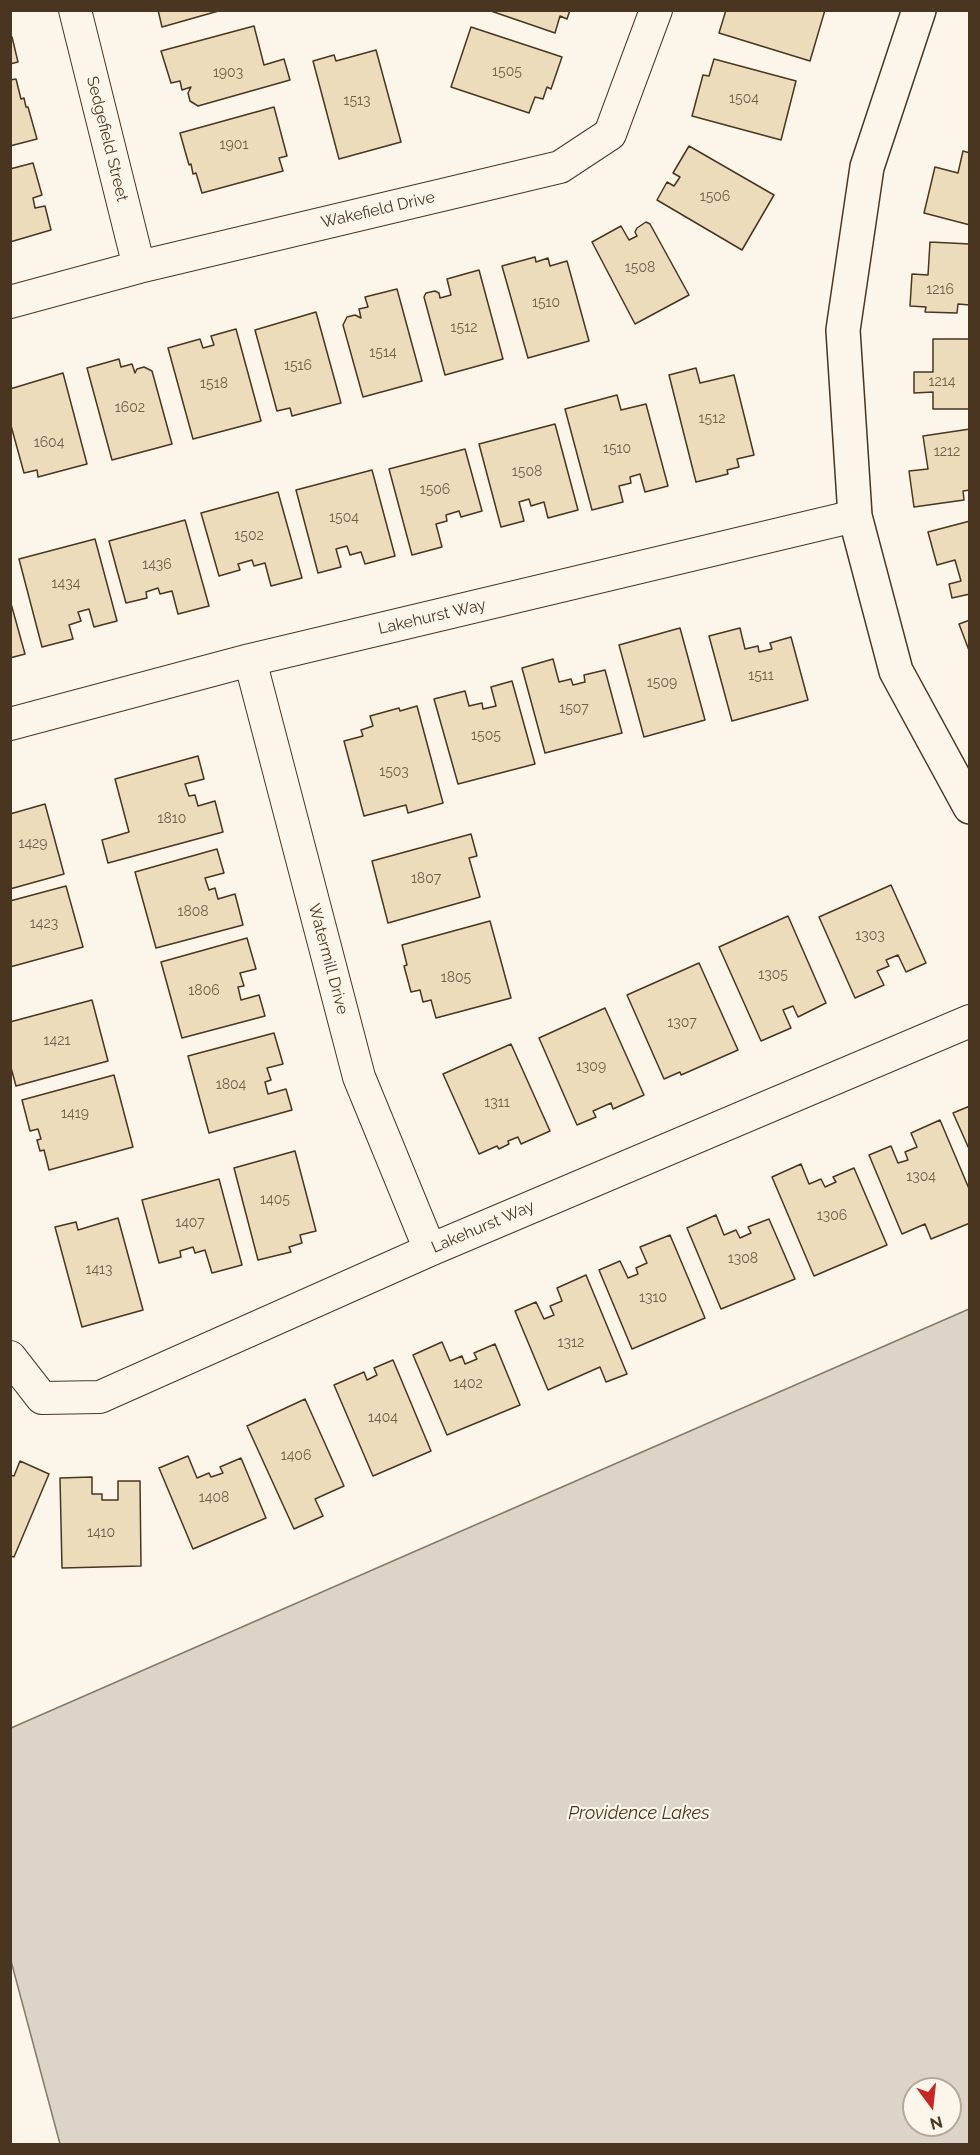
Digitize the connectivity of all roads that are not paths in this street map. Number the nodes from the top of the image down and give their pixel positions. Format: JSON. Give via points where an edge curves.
{"nodes":[{"id":1,"x":75,"y":10,"type":"edge"},
{"id":2,"x":656,"y":10,"type":"edge"},
{"id":3,"x":919,"y":10,"type":"edge"},
{"id":4,"x":139,"y":267,"type":"junction"},
{"id":5,"x":10,"y":302,"type":"edge"},
{"id":6,"x":855,"y":516,"type":"junction"},
{"id":7,"x":250,"y":660,"type":"junction"},
{"id":8,"x":10,"y":724,"type":"edge"},
{"id":9,"x":969,"y":807,"type":"edge"},
{"id":10,"x":969,"y":1021,"type":"edge"},
{"id":11,"x":430,"y":1250,"type":"junction"},
{"id":12,"x":10,"y":1357,"type":"edge"}],
"edges":[{"from":1,"to":4,"type":"street","name":"Sedgefield Street"},
{"from":2,"to":4,"type":"street","name":"Wakefield Drive","via":[[610,134],[560,167]]},
{"from":3,"to":6,"type":"street","via":[[867,167],[843,330]]},
{"from":4,"to":5,"type":"street","name":"Wakefield Drive"},
{"from":6,"to":7,"type":"street","name":"Lakehurst Way"},
{"from":6,"to":9,"type":"street","via":[[896,670]]},
{"from":7,"to":8,"type":"street","name":"Lakehurst Way"},
{"from":7,"to":11,"type":"street","name":"Watermill Drive","via":[[359,1077]]},
{"from":10,"to":11,"type":"street","name":"Lakehurst Way"},
{"from":11,"to":12,"type":"street","name":"Lakehurst Way","via":[[100,1397],[42,1398]]}]}
